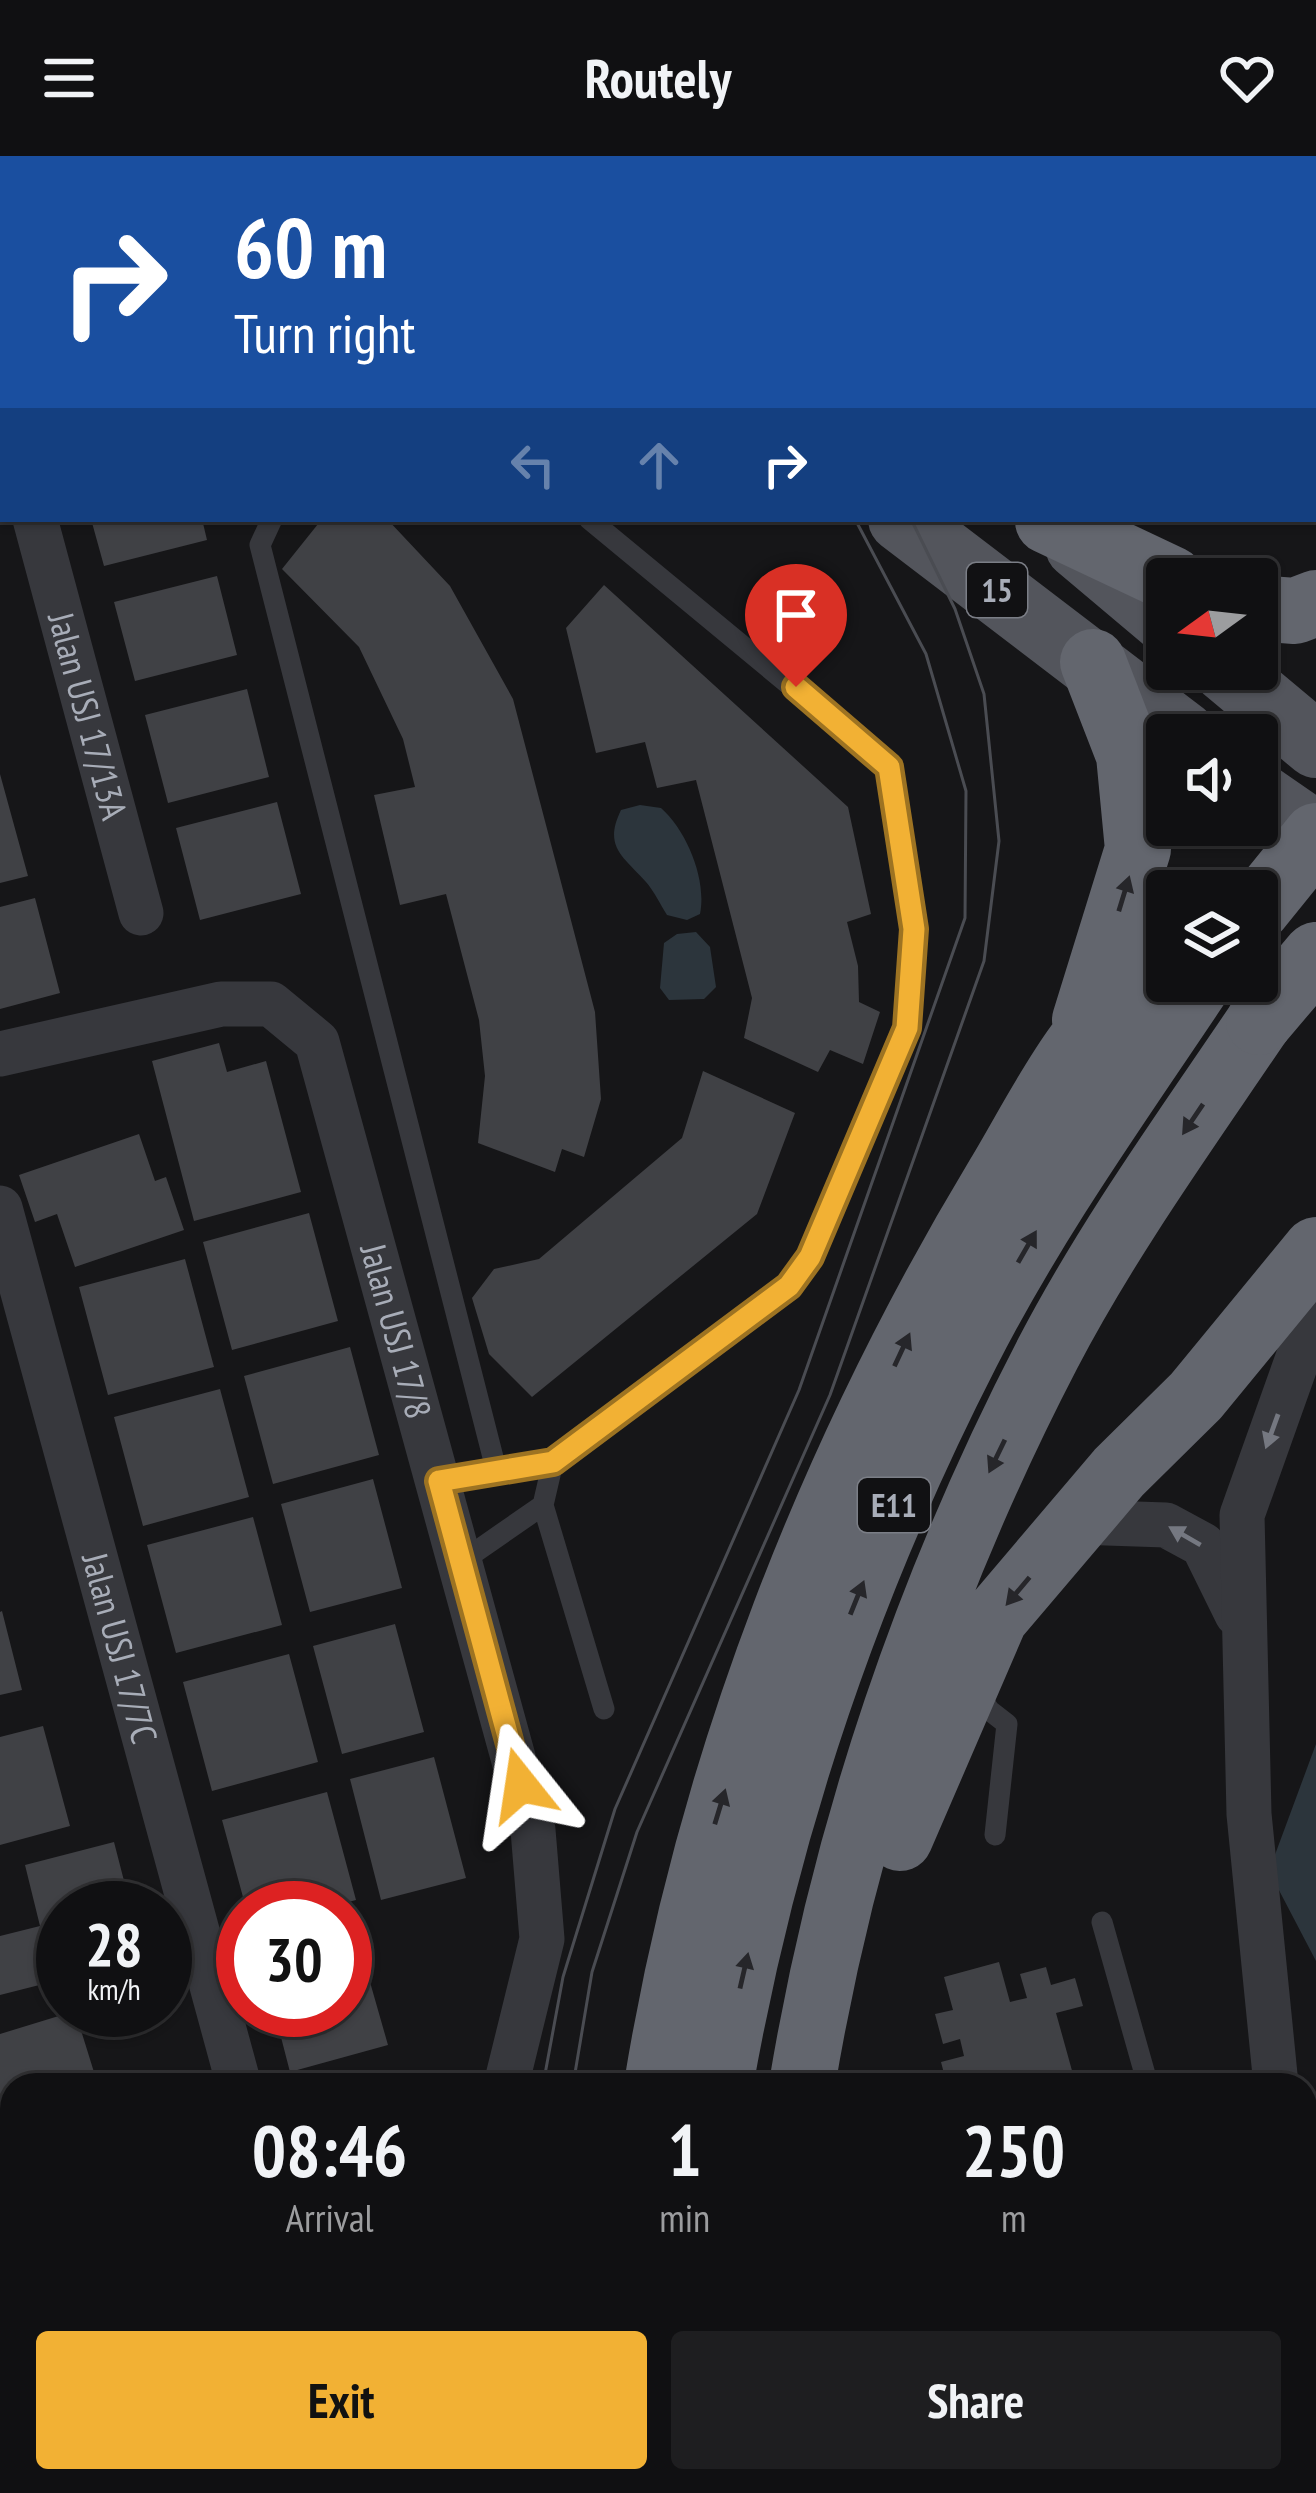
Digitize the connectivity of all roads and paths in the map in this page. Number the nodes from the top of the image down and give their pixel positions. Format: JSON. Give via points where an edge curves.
{"nodes":[{"id":1,"x":36,"y":522,"type":"edge"},
{"id":2,"x":271,"y":522,"type":"edge"},
{"id":3,"x":594,"y":522,"type":"edge"},
{"id":4,"x":905,"y":522,"type":"edge"},
{"id":5,"x":1049,"y":522,"type":"edge"},
{"id":6,"x":1051,"y":522,"type":"edge"},
{"id":7,"x":1146,"y":567,"type":"edge"},
{"id":8,"x":1146,"y":602,"type":"edge"},
{"id":9,"x":1316,"y":603,"type":"edge"},
{"id":10,"x":1278,"y":610,"type":"edge"},
{"id":11,"x":1093,"y":662,"type":"junction"},
{"id":12,"x":1250,"y":690,"type":"edge"},
{"id":13,"x":1158,"y":714,"type":"edge"},
{"id":14,"x":1316,"y":745,"type":"edge"},
{"id":15,"x":1278,"y":809,"type":"edge"},
{"id":16,"x":1316,"y":836,"type":"edge"},
{"id":17,"x":1278,"y":882,"type":"edge"},
{"id":18,"x":141,"y":913,"type":"dead end"},
{"id":19,"x":1278,"y":915,"type":"edge"},
{"id":20,"x":1316,"y":955,"type":"edge"},
{"id":21,"x":1316,"y":964,"type":"edge"},
{"id":22,"x":1146,"y":965,"type":"edge"},
{"id":23,"x":1186,"y":1002,"type":"edge"},
{"id":24,"x":1077,"y":1046,"type":"junction"},
{"id":25,"x":0,"y":1054,"type":"edge"},
{"id":26,"x":1316,"y":1198,"type":"edge"},
{"id":27,"x":0,"y":1208,"type":"edge"},
{"id":28,"x":1316,"y":1250,"type":"edge"},
{"id":29,"x":1316,"y":1323,"type":"edge"},
{"id":30,"x":553,"y":1462,"type":"junction"},
{"id":31,"x":496,"y":1469,"type":"junction"},
{"id":32,"x":1119,"y":1472,"type":"junction"},
{"id":33,"x":439,"y":1481,"type":"junction"},
{"id":34,"x":543,"y":1505,"type":"junction"},
{"id":35,"x":1077,"y":1522,"type":"junction"},
{"id":36,"x":460,"y":1562,"type":"junction"},
{"id":37,"x":1244,"y":1628,"type":"junction"},
{"id":38,"x":968,"y":1699,"type":"junction"},
{"id":39,"x":604,"y":1709,"type":"dead end"},
{"id":40,"x":994,"y":1835,"type":"dead end"},
{"id":41,"x":1102,"y":1922,"type":"dead end"},
{"id":42,"x":236,"y":2073,"type":"edge"},
{"id":43,"x":509,"y":2073,"type":"edge"},
{"id":44,"x":659,"y":2073,"type":"edge"},
{"id":45,"x":723,"y":2073,"type":"edge"},
{"id":46,"x":805,"y":2073,"type":"edge"},
{"id":47,"x":818,"y":2073,"type":"edge"},
{"id":48,"x":1145,"y":2073,"type":"edge"},
{"id":49,"x":1275,"y":2073,"type":"edge"}],
"edges":[{"from":1,"to":18,"type":"street","name":"Jalan USJ 17/13A"},
{"from":2,"to":31,"type":"lane","via":[[260,545]]},
{"from":3,"to":30,"type":"lane","via":[[889,767],[914,929],[907,1028],[810,1257],[789,1286]]},
{"from":4,"to":11,"type":"main road","number":"15"},
{"from":5,"to":8,"type":"main road"},
{"from":6,"to":7,"type":"highway"},
{"from":9,"to":10,"type":"highway"},
{"from":11,"to":13,"type":"main road"},
{"from":24,"to":11,"type":"highway","one_way":true,"via":[[1138,849],[1130,755]]},
{"from":12,"to":14,"type":"main road"},
{"from":15,"to":16,"type":"main road"},
{"from":16,"to":17,"type":"highway","bridge":true},
{"from":19,"to":21,"type":"highway"},
{"from":20,"to":46,"type":"highway","number":"E11","one_way":true,"bridge":true,"via":[[1259,1022],[1151,1181],[1061,1330],[985,1481],[917,1649],[871,1793]]},
{"from":22,"to":24,"type":"highway"},
{"from":45,"to":23,"type":"highway","number":"E11","one_way":true,"via":[[794,1774],[891,1512],[968,1350],[1049,1209]]},
{"from":44,"to":24,"type":"highway","one_way":true,"via":[[702,1867],[794,1595],[928,1292]]},
{"from":25,"to":33,"type":"street","name":"Jalan USJ 17/8","via":[[221,1004],[272,1004],[317,1042]]},
{"from":26,"to":32,"type":"highway","via":[[1190,1362]]},
{"from":27,"to":42,"type":"street","name":"Jalan USJ 17/7C"},
{"from":28,"to":32,"type":"highway","via":[[1196,1396]]},
{"from":29,"to":37,"type":"street","one_way":true,"via":[[1242,1515]]},
{"from":30,"to":31,"type":"lane"},
{"from":30,"to":34,"type":"lane"},
{"from":31,"to":33,"type":"lane"},
{"from":32,"to":35,"type":"highway"},
{"from":33,"to":36,"type":"street","name":"Jalan USJ 17/8"},
{"from":34,"to":36,"type":"lane"},
{"from":34,"to":39,"type":"lane"},
{"from":37,"to":35,"type":"street","one_way":true,"via":[[1203,1545],[1166,1525]]},
{"from":35,"to":38,"type":"highway","one_way":true,"via":[[995,1618]]},
{"from":36,"to":43,"type":"street","name":"Jalan USJ 17/8","via":[[533,1830],[542,1939]]},
{"from":37,"to":49,"type":"street","via":[[1249,1814]]},
{"from":38,"to":40,"type":"lane","via":[[1007,1724]]},
{"from":38,"to":47,"type":"highway","via":[[913,1799]]},
{"from":41,"to":48,"type":"lane"}]}
